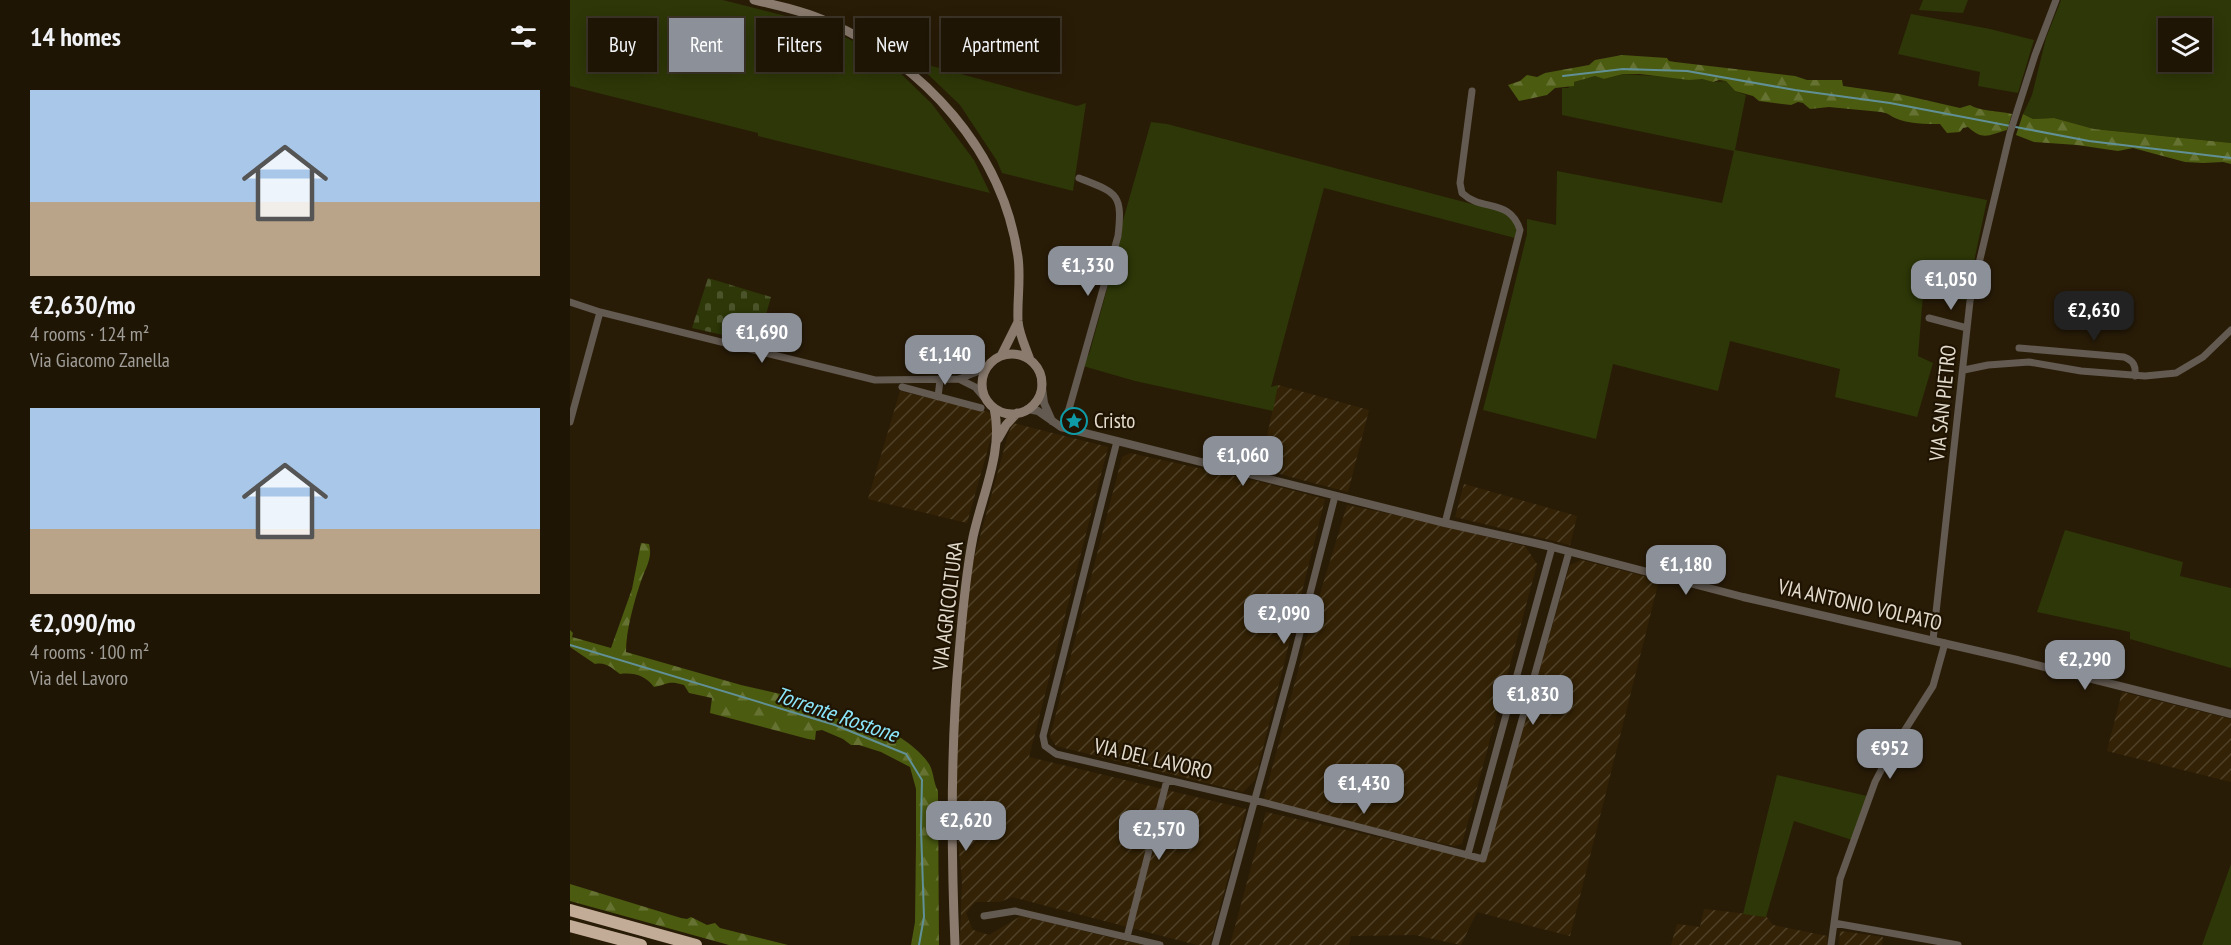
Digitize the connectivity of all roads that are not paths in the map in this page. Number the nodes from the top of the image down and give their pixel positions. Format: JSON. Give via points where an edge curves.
{"nodes":[{"id":1,"x":754,"y":0,"type":"edge"},
{"id":2,"x":2056,"y":0,"type":"edge"},
{"id":3,"x":1472,"y":91,"type":"dead end"},
{"id":4,"x":1079,"y":178,"type":"dead end"},
{"id":5,"x":570,"y":302,"type":"edge"},
{"id":6,"x":600,"y":312,"type":"junction"},
{"id":7,"x":1931,"y":318,"type":"dead end"},
{"id":8,"x":1018,"y":322,"type":"junction"},
{"id":9,"x":1966,"y":328,"type":"junction"},
{"id":10,"x":2231,"y":330,"type":"edge"},
{"id":11,"x":2019,"y":348,"type":"dead end"},
{"id":12,"x":1001,"y":356,"type":"junction"},
{"id":13,"x":1030,"y":360,"type":"junction"},
{"id":14,"x":987,"y":368,"type":"junction"},
{"id":15,"x":1964,"y":370,"type":"junction"},
{"id":16,"x":2135,"y":375,"type":"junction"},
{"id":17,"x":940,"y":380,"type":"junction"},
{"id":18,"x":959,"y":380,"type":"junction"},
{"id":19,"x":1041,"y":380,"type":"junction"},
{"id":20,"x":902,"y":387,"type":"dead end"},
{"id":21,"x":938,"y":397,"type":"junction"},
{"id":22,"x":984,"y":404,"type":"junction"},
{"id":23,"x":994,"y":408,"type":"junction"},
{"id":24,"x":1028,"y":409,"type":"junction"},
{"id":25,"x":1017,"y":413,"type":"junction"},
{"id":26,"x":570,"y":422,"type":"edge"},
{"id":27,"x":1052,"y":422,"type":"junction"},
{"id":28,"x":1061,"y":427,"type":"junction"},
{"id":29,"x":1117,"y":441,"type":"junction"},
{"id":30,"x":997,"y":442,"type":"junction"},
{"id":31,"x":1335,"y":496,"type":"junction"},
{"id":32,"x":1445,"y":524,"type":"junction"},
{"id":33,"x":1552,"y":547,"type":"junction"},
{"id":34,"x":1569,"y":552,"type":"junction"},
{"id":35,"x":1933,"y":640,"type":"junction"},
{"id":36,"x":1945,"y":643,"type":"junction"},
{"id":37,"x":2231,"y":714,"type":"edge"},
{"id":38,"x":1167,"y":780,"type":"junction"},
{"id":39,"x":1254,"y":800,"type":"junction"},
{"id":40,"x":1473,"y":837,"type":"junction"},
{"id":41,"x":1489,"y":840,"type":"junction"},
{"id":42,"x":1468,"y":854,"type":"junction"},
{"id":43,"x":570,"y":910,"type":"edge"},
{"id":44,"x":984,"y":916,"type":"dead end"},
{"id":45,"x":1834,"y":923,"type":"junction"},
{"id":46,"x":570,"y":926,"type":"edge"},
{"id":47,"x":1127,"y":937,"type":"junction"},
{"id":48,"x":641,"y":945,"type":"edge"},
{"id":49,"x":696,"y":945,"type":"edge"},
{"id":50,"x":954,"y":945,"type":"edge"},
{"id":51,"x":1160,"y":945,"type":"edge"},
{"id":52,"x":1215,"y":945,"type":"edge"},
{"id":53,"x":1831,"y":945,"type":"edge"},
{"id":54,"x":1958,"y":945,"type":"edge"}],
"edges":[{"from":1,"to":8,"type":"main road","via":[[827,21],[858,37],[929,87],[956,117],[1001,196],[1018,257]]},
{"from":2,"to":9,"type":"street","name":"VIA SAN PIETRO","via":[[2010,133]]},
{"from":3,"to":32,"type":"street","via":[[1462,193],[1505,209],[1520,230]]},
{"from":4,"to":28,"type":"street","via":[[1116,196],[1120,218]]},
{"from":5,"to":6,"type":"street"},
{"from":6,"to":17,"type":"street","via":[[875,380]]},
{"from":6,"to":26,"type":"street"},
{"from":7,"to":9,"type":"street"},
{"from":8,"to":12,"type":"main road"},
{"from":8,"to":13,"type":"main road"},
{"from":9,"to":15,"type":"street","name":"VIA SAN PIETRO"},
{"from":10,"to":16,"type":"street","via":[[2203,357],[2176,373]]},
{"from":11,"to":16,"type":"street","via":[[2124,357],[2133,362]]},
{"from":12,"to":13,"type":"main road","via":[[1016,354]]},
{"from":12,"to":14,"type":"main road"},
{"from":13,"to":19,"type":"main road"},
{"from":14,"to":18,"type":"street"},
{"from":14,"to":22,"type":"main road","via":[[982,384]]},
{"from":15,"to":16,"type":"street","via":[[2029,362]]},
{"from":15,"to":35,"type":"street","name":"VIA SAN PIETRO"},
{"from":17,"to":18,"type":"street"},
{"from":17,"to":21,"type":"street"},
{"from":18,"to":22,"type":"street","via":[[975,387]]},
{"from":19,"to":24,"type":"main road","via":[[1039,396]]},
{"from":19,"to":27,"type":"street"},
{"from":20,"to":21,"type":"street"},
{"from":21,"to":22,"type":"street"},
{"from":22,"to":23,"type":"main road"},
{"from":23,"to":25,"type":"main road"},
{"from":23,"to":30,"type":"main road","name":"VIA AGRICOLTURA"},
{"from":24,"to":25,"type":"main road"},
{"from":24,"to":27,"type":"street","name":"VIA ANTONIO VOLPATO","via":[[1038,411]]},
{"from":25,"to":30,"type":"main road","name":"VIA AGRICOLTURA"},
{"from":27,"to":28,"type":"street","name":"VIA ANTONIO VOLPATO"},
{"from":28,"to":29,"type":"street","name":"VIA ANTONIO VOLPATO"},
{"from":29,"to":31,"type":"street","name":"VIA ANTONIO VOLPATO"},
{"from":29,"to":38,"type":"street","name":"VIA DEL LAVORO","via":[[1043,736],[1045,746],[1056,754]]},
{"from":30,"to":50,"type":"main road","name":"VIA AGRICOLTURA","via":[[973,538],[959,654],[952,777]]},
{"from":31,"to":32,"type":"street","name":"VIA ANTONIO VOLPATO"},
{"from":31,"to":39,"type":"street"},
{"from":32,"to":33,"type":"street","name":"VIA ANTONIO VOLPATO"},
{"from":33,"to":34,"type":"street","name":"VIA ANTONIO VOLPATO"},
{"from":33,"to":40,"type":"street"},
{"from":34,"to":35,"type":"street","name":"VIA ANTONIO VOLPATO"},
{"from":34,"to":41,"type":"street"},
{"from":35,"to":36,"type":"street","name":"VIA ANTONIO VOLPATO"},
{"from":36,"to":37,"type":"street","name":"VIA ANTONIO VOLPATO"},
{"from":36,"to":45,"type":"street","via":[[1933,686],[1875,782],[1840,879]]},
{"from":38,"to":39,"type":"street","name":"VIA DEL LAVORO"},
{"from":38,"to":47,"type":"street"},
{"from":39,"to":42,"type":"street","name":"VIA DEL LAVORO"},
{"from":39,"to":52,"type":"street"},
{"from":40,"to":41,"type":"street"},
{"from":40,"to":42,"type":"street"},
{"from":41,"to":42,"type":"street","via":[[1483,859]]},
{"from":43,"to":49,"type":"highway"},
{"from":44,"to":47,"type":"street","via":[[1015,911]]},
{"from":45,"to":53,"type":"street"},
{"from":45,"to":54,"type":"street"},
{"from":46,"to":48,"type":"highway"},
{"from":47,"to":51,"type":"street"}]}
